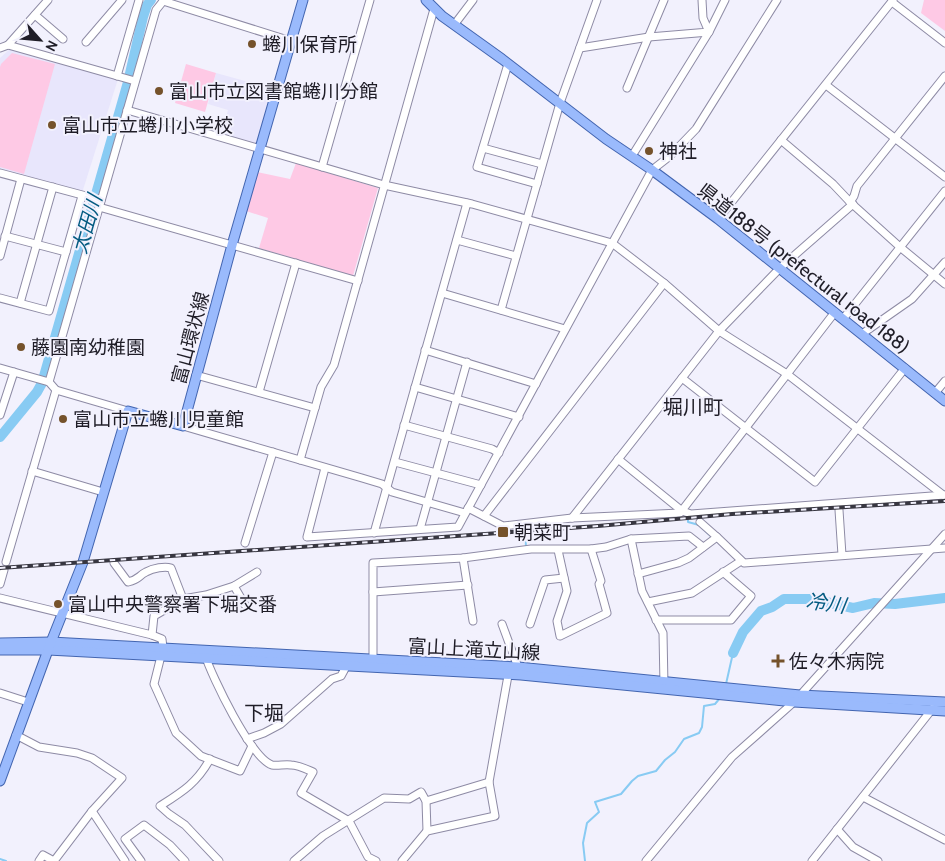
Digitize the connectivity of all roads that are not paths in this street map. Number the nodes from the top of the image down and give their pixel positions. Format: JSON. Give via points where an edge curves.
{"nodes":[{"id":1,"x":48,"y":0,"type":"edge"},
{"id":2,"x":122,"y":0,"type":"edge"},
{"id":3,"x":139,"y":0,"type":"edge"},
{"id":4,"x":303,"y":0,"type":"edge"},
{"id":5,"x":370,"y":0,"type":"edge"},
{"id":6,"x":426,"y":0,"type":"edge"},
{"id":7,"x":473,"y":0,"type":"edge"},
{"id":8,"x":597,"y":0,"type":"edge"},
{"id":9,"x":664,"y":0,"type":"edge"},
{"id":10,"x":702,"y":0,"type":"edge"},
{"id":11,"x":725,"y":0,"type":"edge"},
{"id":12,"x":777,"y":0,"type":"edge"},
{"id":13,"x":164,"y":1,"type":"edge"},
{"id":14,"x":892,"y":1,"type":"edge"},
{"id":15,"x":434,"y":9,"type":"junction"},
{"id":16,"x":35,"y":14,"type":"junction"},
{"id":17,"x":454,"y":25,"type":"junction"},
{"id":18,"x":709,"y":32,"type":"junction"},
{"id":19,"x":649,"y":37,"type":"junction"},
{"id":20,"x":63,"y":39,"type":"dead end"},
{"id":21,"x":291,"y":41,"type":"junction"},
{"id":22,"x":86,"y":42,"type":"dead end"},
{"id":23,"x":945,"y":43,"type":"edge"},
{"id":24,"x":8,"y":45,"type":"junction"},
{"id":25,"x":0,"y":48,"type":"edge"},
{"id":26,"x":580,"y":48,"type":"junction"},
{"id":27,"x":508,"y":64,"type":"junction"},
{"id":28,"x":117,"y":76,"type":"junction"},
{"id":29,"x":945,"y":76,"type":"edge"},
{"id":30,"x":135,"y":81,"type":"junction"},
{"id":31,"x":826,"y":85,"type":"junction"},
{"id":32,"x":627,"y":88,"type":"dead end"},
{"id":33,"x":560,"y":103,"type":"junction"},
{"id":34,"x":127,"y":110,"type":"junction"},
{"id":35,"x":895,"y":138,"type":"junction"},
{"id":36,"x":781,"y":140,"type":"junction"},
{"id":37,"x":483,"y":148,"type":"junction"},
{"id":38,"x":260,"y":149,"type":"junction"},
{"id":39,"x":632,"y":156,"type":"junction"},
{"id":40,"x":542,"y":164,"type":"junction"},
{"id":41,"x":322,"y":167,"type":"junction"},
{"id":42,"x":652,"y":170,"type":"junction"},
{"id":43,"x":0,"y":173,"type":"edge"},
{"id":44,"x":945,"y":177,"type":"edge"},
{"id":45,"x":21,"y":179,"type":"junction"},
{"id":46,"x":536,"y":184,"type":"junction"},
{"id":47,"x":384,"y":185,"type":"junction"},
{"id":48,"x":53,"y":187,"type":"junction"},
{"id":49,"x":945,"y":191,"type":"edge"},
{"id":50,"x":82,"y":196,"type":"junction"},
{"id":51,"x":97,"y":201,"type":"junction"},
{"id":52,"x":467,"y":203,"type":"junction"},
{"id":53,"x":851,"y":203,"type":"junction"},
{"id":54,"x":526,"y":218,"type":"junction"},
{"id":55,"x":718,"y":219,"type":"junction"},
{"id":56,"x":3,"y":238,"type":"edge"},
{"id":57,"x":457,"y":240,"type":"junction"},
{"id":58,"x":612,"y":243,"type":"junction"},
{"id":59,"x":37,"y":244,"type":"junction"},
{"id":60,"x":232,"y":245,"type":"junction"},
{"id":61,"x":900,"y":247,"type":"junction"},
{"id":62,"x":66,"y":252,"type":"junction"},
{"id":63,"x":0,"y":256,"type":"edge"},
{"id":64,"x":516,"y":256,"type":"junction"},
{"id":65,"x":945,"y":262,"type":"edge"},
{"id":66,"x":296,"y":263,"type":"junction"},
{"id":67,"x":780,"y":268,"type":"junction"},
{"id":68,"x":934,"y":276,"type":"junction"},
{"id":69,"x":358,"y":281,"type":"junction"},
{"id":70,"x":664,"y":283,"type":"junction"},
{"id":71,"x":945,"y":284,"type":"edge"},
{"id":72,"x":442,"y":293,"type":"junction"},
{"id":73,"x":0,"y":299,"type":"edge"},
{"id":74,"x":20,"y":303,"type":"junction"},
{"id":75,"x":501,"y":310,"type":"junction"},
{"id":76,"x":835,"y":312,"type":"junction"},
{"id":77,"x":843,"y":319,"type":"junction"},
{"id":78,"x":565,"y":329,"type":"junction"},
{"id":79,"x":719,"y":331,"type":"junction"},
{"id":80,"x":862,"y":334,"type":"junction"},
{"id":81,"x":425,"y":350,"type":"junction"},
{"id":82,"x":467,"y":362,"type":"junction"},
{"id":83,"x":0,"y":368,"type":"edge"},
{"id":84,"x":905,"y":368,"type":"junction"},
{"id":85,"x":14,"y":372,"type":"junction"},
{"id":86,"x":787,"y":374,"type":"junction"},
{"id":87,"x":196,"y":375,"type":"junction"},
{"id":88,"x":682,"y":378,"type":"junction"},
{"id":89,"x":46,"y":381,"type":"junction"},
{"id":90,"x":945,"y":381,"type":"edge"},
{"id":91,"x":536,"y":384,"type":"junction"},
{"id":92,"x":414,"y":387,"type":"junction"},
{"id":93,"x":56,"y":390,"type":"junction"},
{"id":94,"x":259,"y":392,"type":"junction"},
{"id":95,"x":935,"y":393,"type":"junction"},
{"id":96,"x":456,"y":399,"type":"junction"},
{"id":97,"x":945,"y":402,"type":"edge"},
{"id":98,"x":315,"y":408,"type":"junction"},
{"id":99,"x":128,"y":411,"type":"junction"},
{"id":100,"x":0,"y":415,"type":"edge"},
{"id":101,"x":519,"y":417,"type":"junction"},
{"id":102,"x":404,"y":425,"type":"junction"},
{"id":103,"x":183,"y":426,"type":"junction"},
{"id":104,"x":745,"y":428,"type":"junction"},
{"id":105,"x":857,"y":429,"type":"junction"},
{"id":106,"x":446,"y":436,"type":"junction"},
{"id":107,"x":273,"y":452,"type":"junction"},
{"id":108,"x":499,"y":453,"type":"junction"},
{"id":109,"x":618,"y":459,"type":"junction"},
{"id":110,"x":300,"y":460,"type":"junction"},
{"id":111,"x":395,"y":462,"type":"junction"},
{"id":112,"x":325,"y":468,"type":"junction"},
{"id":113,"x":32,"y":471,"type":"junction"},
{"id":114,"x":436,"y":473,"type":"junction"},
{"id":115,"x":481,"y":485,"type":"junction"},
{"id":116,"x":386,"y":489,"type":"junction"},
{"id":117,"x":103,"y":492,"type":"junction"},
{"id":118,"x":944,"y":495,"type":"edge"},
{"id":119,"x":428,"y":502,"type":"junction"},
{"id":120,"x":839,"y":510,"type":"dead end"},
{"id":121,"x":467,"y":511,"type":"junction"},
{"id":122,"x":682,"y":511,"type":"junction"},
{"id":123,"x":484,"y":516,"type":"junction"},
{"id":124,"x":572,"y":518,"type":"junction"},
{"id":125,"x":700,"y":522,"type":"dead end"},
{"id":126,"x":420,"y":530,"type":"junction"},
{"id":127,"x":374,"y":533,"type":"junction"},
{"id":128,"x":945,"y":534,"type":"edge"},
{"id":129,"x":717,"y":537,"type":"junction"},
{"id":130,"x":631,"y":540,"type":"junction"},
{"id":131,"x":244,"y":543,"type":"dead end"},
{"id":132,"x":703,"y":547,"type":"junction"},
{"id":133,"x":945,"y":548,"type":"edge"},
{"id":134,"x":591,"y":549,"type":"junction"},
{"id":135,"x":931,"y":549,"type":"junction"},
{"id":136,"x":558,"y":550,"type":"junction"},
{"id":137,"x":842,"y":556,"type":"junction"},
{"id":138,"x":463,"y":558,"type":"junction"},
{"id":139,"x":6,"y":562,"type":"dead end"},
{"id":140,"x":741,"y":562,"type":"junction"},
{"id":141,"x":114,"y":563,"type":"dead end"},
{"id":142,"x":4,"y":570,"type":"dead end"},
{"id":143,"x":257,"y":572,"type":"dead end"},
{"id":144,"x":724,"y":572,"type":"junction"},
{"id":145,"x":638,"y":574,"type":"junction"},
{"id":146,"x":564,"y":578,"type":"junction"},
{"id":147,"x":0,"y":584,"type":"edge"},
{"id":148,"x":468,"y":585,"type":"junction"},
{"id":149,"x":234,"y":586,"type":"junction"},
{"id":150,"x":373,"y":592,"type":"junction"},
{"id":151,"x":0,"y":598,"type":"edge"},
{"id":152,"x":183,"y":599,"type":"junction"},
{"id":153,"x":648,"y":602,"type":"junction"},
{"id":154,"x":245,"y":605,"type":"dead end"},
{"id":155,"x":62,"y":614,"type":"junction"},
{"id":156,"x":656,"y":620,"type":"junction"},
{"id":157,"x":473,"y":621,"type":"dead end"},
{"id":158,"x":502,"y":624,"type":"dead end"},
{"id":159,"x":530,"y":624,"type":"dead end"},
{"id":160,"x":152,"y":635,"type":"junction"},
{"id":161,"x":0,"y":642,"type":"edge"},
{"id":162,"x":49,"y":646,"type":"junction"},
{"id":163,"x":0,"y":650,"type":"edge"},
{"id":164,"x":162,"y":652,"type":"junction"},
{"id":165,"x":205,"y":654,"type":"junction"},
{"id":166,"x":352,"y":658,"type":"junction"},
{"id":167,"x":373,"y":663,"type":"junction"},
{"id":168,"x":345,"y":666,"type":"junction"},
{"id":169,"x":514,"y":671,"type":"junction"},
{"id":170,"x":664,"y":686,"type":"junction"},
{"id":171,"x":0,"y":694,"type":"edge"},
{"id":172,"x":797,"y":699,"type":"junction"},
{"id":173,"x":28,"y":702,"type":"junction"},
{"id":174,"x":942,"y":702,"type":"edge"},
{"id":175,"x":932,"y":710,"type":"junction"},
{"id":176,"x":945,"y":711,"type":"edge"},
{"id":177,"x":16,"y":735,"type":"junction"},
{"id":178,"x":247,"y":738,"type":"junction"},
{"id":179,"x":252,"y":746,"type":"junction"},
{"id":180,"x":210,"y":759,"type":"junction"},
{"id":181,"x":1,"y":778,"type":"edge"},
{"id":182,"x":489,"y":782,"type":"junction"},
{"id":183,"x":863,"y":797,"type":"junction"},
{"id":184,"x":426,"y":801,"type":"junction"},
{"id":185,"x":92,"y":812,"type":"junction"},
{"id":186,"x":349,"y":821,"type":"junction"},
{"id":187,"x":837,"y":829,"type":"junction"},
{"id":188,"x":427,"y":831,"type":"junction"},
{"id":189,"x":945,"y":840,"type":"edge"},
{"id":190,"x":40,"y":861,"type":"edge"},
{"id":191,"x":125,"y":861,"type":"edge"},
{"id":192,"x":141,"y":861,"type":"edge"},
{"id":193,"x":185,"y":861,"type":"edge"},
{"id":194,"x":219,"y":861,"type":"edge"},
{"id":195,"x":294,"y":861,"type":"edge"},
{"id":196,"x":376,"y":861,"type":"edge"},
{"id":197,"x":402,"y":861,"type":"edge"},
{"id":198,"x":646,"y":861,"type":"edge"},
{"id":199,"x":812,"y":861,"type":"edge"},
{"id":200,"x":878,"y":861,"type":"edge"}],
"edges":[{"from":1,"to":16,"type":"street"},
{"from":2,"to":22,"type":"street"},
{"from":3,"to":28,"type":"street"},
{"from":4,"to":21,"type":"main road","name":"富山環状線"},
{"from":5,"to":41,"type":"street"},
{"from":6,"to":15,"type":"main road","name":"県道188号 (prefectural road 188)"},
{"from":7,"to":17,"type":"street"},
{"from":8,"to":26,"type":"street"},
{"from":9,"to":19,"type":"street"},
{"from":10,"to":18,"type":"street","via":[[703,18]]},
{"from":11,"to":18,"type":"street"},
{"from":12,"to":42,"type":"street","via":[[696,129]]},
{"from":13,"to":21,"type":"street"},
{"from":13,"to":30,"type":"street","via":[[156,10]]},
{"from":14,"to":23,"type":"street"},
{"from":14,"to":31,"type":"street"},
{"from":15,"to":17,"type":"main road","name":"県道188号 (prefectural road 188)"},
{"from":15,"to":47,"type":"street"},
{"from":16,"to":20,"type":"street"},
{"from":16,"to":24,"type":"street"},
{"from":17,"to":27,"type":"main road","name":"県道188号 (prefectural road 188)"},
{"from":18,"to":19,"type":"street"},
{"from":18,"to":39,"type":"street"},
{"from":19,"to":26,"type":"street"},
{"from":19,"to":32,"type":"street"},
{"from":21,"to":38,"type":"main road","name":"富山環状線"},
{"from":24,"to":25,"type":"street"},
{"from":24,"to":28,"type":"street"},
{"from":26,"to":33,"type":"street"},
{"from":27,"to":33,"type":"main road","name":"県道188号 (prefectural road 188)"},
{"from":27,"to":37,"type":"street"},
{"from":28,"to":30,"type":"street"},
{"from":29,"to":35,"type":"street"},
{"from":30,"to":34,"type":"street"},
{"from":31,"to":35,"type":"street"},
{"from":31,"to":36,"type":"street"},
{"from":33,"to":39,"type":"main road","name":"県道188号 (prefectural road 188)"},
{"from":33,"to":40,"type":"street"},
{"from":34,"to":38,"type":"street"},
{"from":34,"to":51,"type":"street"},
{"from":35,"to":44,"type":"street"},
{"from":35,"to":53,"type":"street","via":[[857,186]]},
{"from":36,"to":53,"type":"street","via":[[834,184]]},
{"from":36,"to":55,"type":"street"},
{"from":37,"to":40,"type":"street"},
{"from":37,"to":46,"type":"street","via":[[477,167]]},
{"from":38,"to":41,"type":"street"},
{"from":38,"to":60,"type":"main road","name":"富山環状線"},
{"from":39,"to":42,"type":"main road","name":"県道188号 (prefectural road 188)"},
{"from":40,"to":46,"type":"street"},
{"from":41,"to":47,"type":"street"},
{"from":42,"to":55,"type":"main road","name":"県道188号 (prefectural road 188)"},
{"from":42,"to":58,"type":"street"},
{"from":43,"to":45,"type":"street"},
{"from":45,"to":48,"type":"street"},
{"from":45,"to":56,"type":"street"},
{"from":46,"to":54,"type":"street"},
{"from":47,"to":52,"type":"street"},
{"from":47,"to":69,"type":"street"},
{"from":48,"to":50,"type":"street"},
{"from":48,"to":59,"type":"street"},
{"from":49,"to":61,"type":"street"},
{"from":50,"to":51,"type":"street"},
{"from":50,"to":62,"type":"street"},
{"from":51,"to":60,"type":"street"},
{"from":51,"to":89,"type":"street"},
{"from":52,"to":54,"type":"street"},
{"from":52,"to":57,"type":"street"},
{"from":53,"to":61,"type":"street"},
{"from":53,"to":67,"type":"street"},
{"from":54,"to":58,"type":"street"},
{"from":54,"to":64,"type":"street"},
{"from":55,"to":67,"type":"main road","name":"県道188号 (prefectural road 188)"},
{"from":56,"to":59,"type":"street"},
{"from":56,"to":63,"type":"street"},
{"from":57,"to":64,"type":"street"},
{"from":57,"to":72,"type":"street"},
{"from":58,"to":70,"type":"street"},
{"from":58,"to":78,"type":"street"},
{"from":59,"to":62,"type":"street"},
{"from":59,"to":74,"type":"street"},
{"from":60,"to":66,"type":"street"},
{"from":60,"to":87,"type":"main road","name":"富山環状線"},
{"from":61,"to":68,"type":"street"},
{"from":61,"to":77,"type":"street"},
{"from":62,"to":74,"type":"street","via":[[49,311]]},
{"from":64,"to":75,"type":"street"},
{"from":65,"to":68,"type":"street"},
{"from":66,"to":69,"type":"street"},
{"from":66,"to":94,"type":"street"},
{"from":67,"to":76,"type":"main road","name":"県道188号 (prefectural road 188)"},
{"from":67,"to":79,"type":"street"},
{"from":68,"to":71,"type":"street"},
{"from":68,"to":80,"type":"street","via":[[912,299]]},
{"from":69,"to":98,"type":"street","via":[[334,365],[321,387]]},
{"from":70,"to":79,"type":"street"},
{"from":70,"to":123,"type":"street"},
{"from":72,"to":75,"type":"street"},
{"from":72,"to":81,"type":"street"},
{"from":73,"to":74,"type":"street"},
{"from":75,"to":78,"type":"street"},
{"from":76,"to":77,"type":"main road","name":"県道188号 (prefectural road 188)"},
{"from":76,"to":86,"type":"street"},
{"from":77,"to":80,"type":"main road","name":"県道188号 (prefectural road 188)"},
{"from":78,"to":91,"type":"street"},
{"from":79,"to":86,"type":"street"},
{"from":79,"to":88,"type":"street"},
{"from":80,"to":84,"type":"main road","name":"県道188号 (prefectural road 188)"},
{"from":81,"to":82,"type":"street"},
{"from":81,"to":92,"type":"street"},
{"from":82,"to":91,"type":"street"},
{"from":82,"to":96,"type":"street"},
{"from":83,"to":85,"type":"street"},
{"from":84,"to":95,"type":"main road","name":"県道188号 (prefectural road 188)"},
{"from":84,"to":105,"type":"street"},
{"from":85,"to":89,"type":"street"},
{"from":85,"to":100,"type":"street"},
{"from":86,"to":104,"type":"street"},
{"from":86,"to":105,"type":"street"},
{"from":87,"to":94,"type":"street"},
{"from":87,"to":103,"type":"main road","name":"富山環状線"},
{"from":88,"to":104,"type":"street"},
{"from":88,"to":109,"type":"street"},
{"from":89,"to":93,"type":"street"},
{"from":90,"to":95,"type":"street"},
{"from":91,"to":101,"type":"street"},
{"from":92,"to":96,"type":"street"},
{"from":92,"to":102,"type":"street"},
{"from":93,"to":99,"type":"street"},
{"from":93,"to":113,"type":"street"},
{"from":94,"to":98,"type":"street"},
{"from":95,"to":97,"type":"main road","name":"県道188号 (prefectural road 188)"},
{"from":96,"to":101,"type":"street"},
{"from":96,"to":106,"type":"street"},
{"from":98,"to":110,"type":"street"},
{"from":99,"to":103,"type":"main road"},
{"from":99,"to":117,"type":"main road"},
{"from":101,"to":108,"type":"street"},
{"from":102,"to":106,"type":"street"},
{"from":102,"to":111,"type":"street"},
{"from":103,"to":107,"type":"street"},
{"from":104,"to":105,"type":"street","via":[[815,482]]},
{"from":104,"to":122,"type":"street"},
{"from":105,"to":118,"type":"street"},
{"from":106,"to":108,"type":"street"},
{"from":106,"to":114,"type":"street"},
{"from":107,"to":110,"type":"street"},
{"from":107,"to":131,"type":"street"},
{"from":108,"to":115,"type":"street"},
{"from":109,"to":122,"type":"street"},
{"from":109,"to":124,"type":"street"},
{"from":110,"to":112,"type":"street"},
{"from":111,"to":114,"type":"street"},
{"from":111,"to":116,"type":"street"},
{"from":112,"to":116,"type":"street","via":[[382,484]]},
{"from":112,"to":127,"type":"street","via":[[307,537]]},
{"from":113,"to":117,"type":"street"},
{"from":113,"to":139,"type":"street"},
{"from":114,"to":115,"type":"street"},
{"from":114,"to":119,"type":"street"},
{"from":115,"to":121,"type":"street"},
{"from":116,"to":119,"type":"street"},
{"from":116,"to":127,"type":"street"},
{"from":117,"to":155,"type":"main road","via":[[83,562]]},
{"from":118,"to":122,"type":"street","via":[[691,514]]},
{"from":119,"to":121,"type":"street"},
{"from":119,"to":126,"type":"street"},
{"from":120,"to":137,"type":"street"},
{"from":121,"to":123,"type":"street"},
{"from":121,"to":126,"type":"street","via":[[458,527]]},
{"from":122,"to":124,"type":"street"},
{"from":123,"to":124,"type":"street","via":[[503,526]]},
{"from":125,"to":129,"type":"street"},
{"from":126,"to":127,"type":"street"},
{"from":128,"to":135,"type":"street"},
{"from":129,"to":132,"type":"street"},
{"from":129,"to":140,"type":"street"},
{"from":130,"to":132,"type":"street","via":[[688,536]]},
{"from":130,"to":134,"type":"street"},
{"from":130,"to":145,"type":"street"},
{"from":132,"to":145,"type":"street","via":[[678,563]]},
{"from":133,"to":135,"type":"street"},
{"from":134,"to":136,"type":"street"},
{"from":134,"to":146,"type":"street","via":[[607,613],[560,636],[557,621],[567,591]]},
{"from":135,"to":137,"type":"street"},
{"from":135,"to":172,"type":"street"},
{"from":136,"to":138,"type":"street","via":[[531,549]]},
{"from":136,"to":146,"type":"street"},
{"from":137,"to":140,"type":"street"},
{"from":138,"to":148,"type":"street"},
{"from":138,"to":150,"type":"street","via":[[373,562]]},
{"from":140,"to":144,"type":"street"},
{"from":141,"to":152,"type":"street","via":[[128,582],[145,572],[167,566],[172,568]]},
{"from":142,"to":147,"type":"street"},
{"from":143,"to":149,"type":"street"},
{"from":144,"to":153,"type":"street","via":[[692,592]]},
{"from":144,"to":156,"type":"street","via":[[751,596],[731,620]]},
{"from":145,"to":153,"type":"street"},
{"from":146,"to":159,"type":"street","via":[[544,580]]},
{"from":148,"to":150,"type":"street"},
{"from":148,"to":157,"type":"street"},
{"from":149,"to":152,"type":"street"},
{"from":149,"to":154,"type":"street"},
{"from":150,"to":167,"type":"street"},
{"from":151,"to":155,"type":"street"},
{"from":152,"to":160,"type":"street","via":[[154,616]]},
{"from":153,"to":156,"type":"street"},
{"from":155,"to":160,"type":"street"},
{"from":155,"to":162,"type":"main road"},
{"from":156,"to":170,"type":"street","via":[[663,633]]},
{"from":158,"to":169,"type":"street"},
{"from":160,"to":164,"type":"street","via":[[162,639]]},
{"from":161,"to":162,"type":"main road","name":"富山上滝立山線"},
{"from":162,"to":163,"type":"main road","name":"富山上滝立山線"},
{"from":162,"to":164,"type":"main road","name":"富山上滝立山線"},
{"from":162,"to":173,"type":"main road"},
{"from":164,"to":165,"type":"main road","name":"富山上滝立山線"},
{"from":164,"to":180,"type":"street","via":[[154,684],[176,733],[201,756]]},
{"from":165,"to":166,"type":"main road","name":"富山上滝立山線"},
{"from":165,"to":168,"type":"main road","name":"富山上滝立山線"},
{"from":165,"to":178,"type":"street"},
{"from":166,"to":167,"type":"main road","name":"富山上滝立山線"},
{"from":166,"to":168,"type":"street"},
{"from":167,"to":168,"type":"main road","name":"富山上滝立山線"},
{"from":167,"to":169,"type":"main road","name":"富山上滝立山線"},
{"from":168,"to":178,"type":"street","via":[[341,676],[332,679],[281,724],[264,734]]},
{"from":169,"to":170,"type":"main road","name":"富山上滝立山線"},
{"from":169,"to":182,"type":"street"},
{"from":170,"to":172,"type":"main road","name":"富山上滝立山線"},
{"from":171,"to":173,"type":"street"},
{"from":172,"to":174,"type":"main road","name":"富山上滝立山線"},
{"from":172,"to":175,"type":"main road","name":"富山上滝立山線"},
{"from":172,"to":198,"type":"street","via":[[732,757]]},
{"from":173,"to":177,"type":"main road"},
{"from":174,"to":175,"type":"street"},
{"from":175,"to":176,"type":"main road","name":"富山上滝立山線"},
{"from":175,"to":183,"type":"street"},
{"from":177,"to":181,"type":"main road"},
{"from":177,"to":185,"type":"street","via":[[39,747],[92,758],[122,778]]},
{"from":178,"to":179,"type":"street"},
{"from":179,"to":180,"type":"street","via":[[240,772]]},
{"from":179,"to":186,"type":"street","via":[[262,759],[273,765],[294,764],[313,772],[301,793]]},
{"from":180,"to":194,"type":"street","via":[[201,775],[160,806],[185,825]]},
{"from":182,"to":184,"type":"street"},
{"from":182,"to":188,"type":"street","via":[[495,816]]},
{"from":183,"to":187,"type":"street"},
{"from":183,"to":189,"type":"street"},
{"from":184,"to":186,"type":"street","via":[[421,792],[409,800],[384,798]]},
{"from":184,"to":188,"type":"street"},
{"from":185,"to":190,"type":"street","via":[[54,861],[43,855]]},
{"from":185,"to":191,"type":"street"},
{"from":186,"to":195,"type":"street","via":[[323,836]]},
{"from":186,"to":196,"type":"street","via":[[368,857]]},
{"from":187,"to":199,"type":"street"},
{"from":187,"to":200,"type":"street","via":[[853,847]]},
{"from":188,"to":197,"type":"street"},
{"from":192,"to":193,"type":"street","via":[[125,839],[144,825]]}]}
